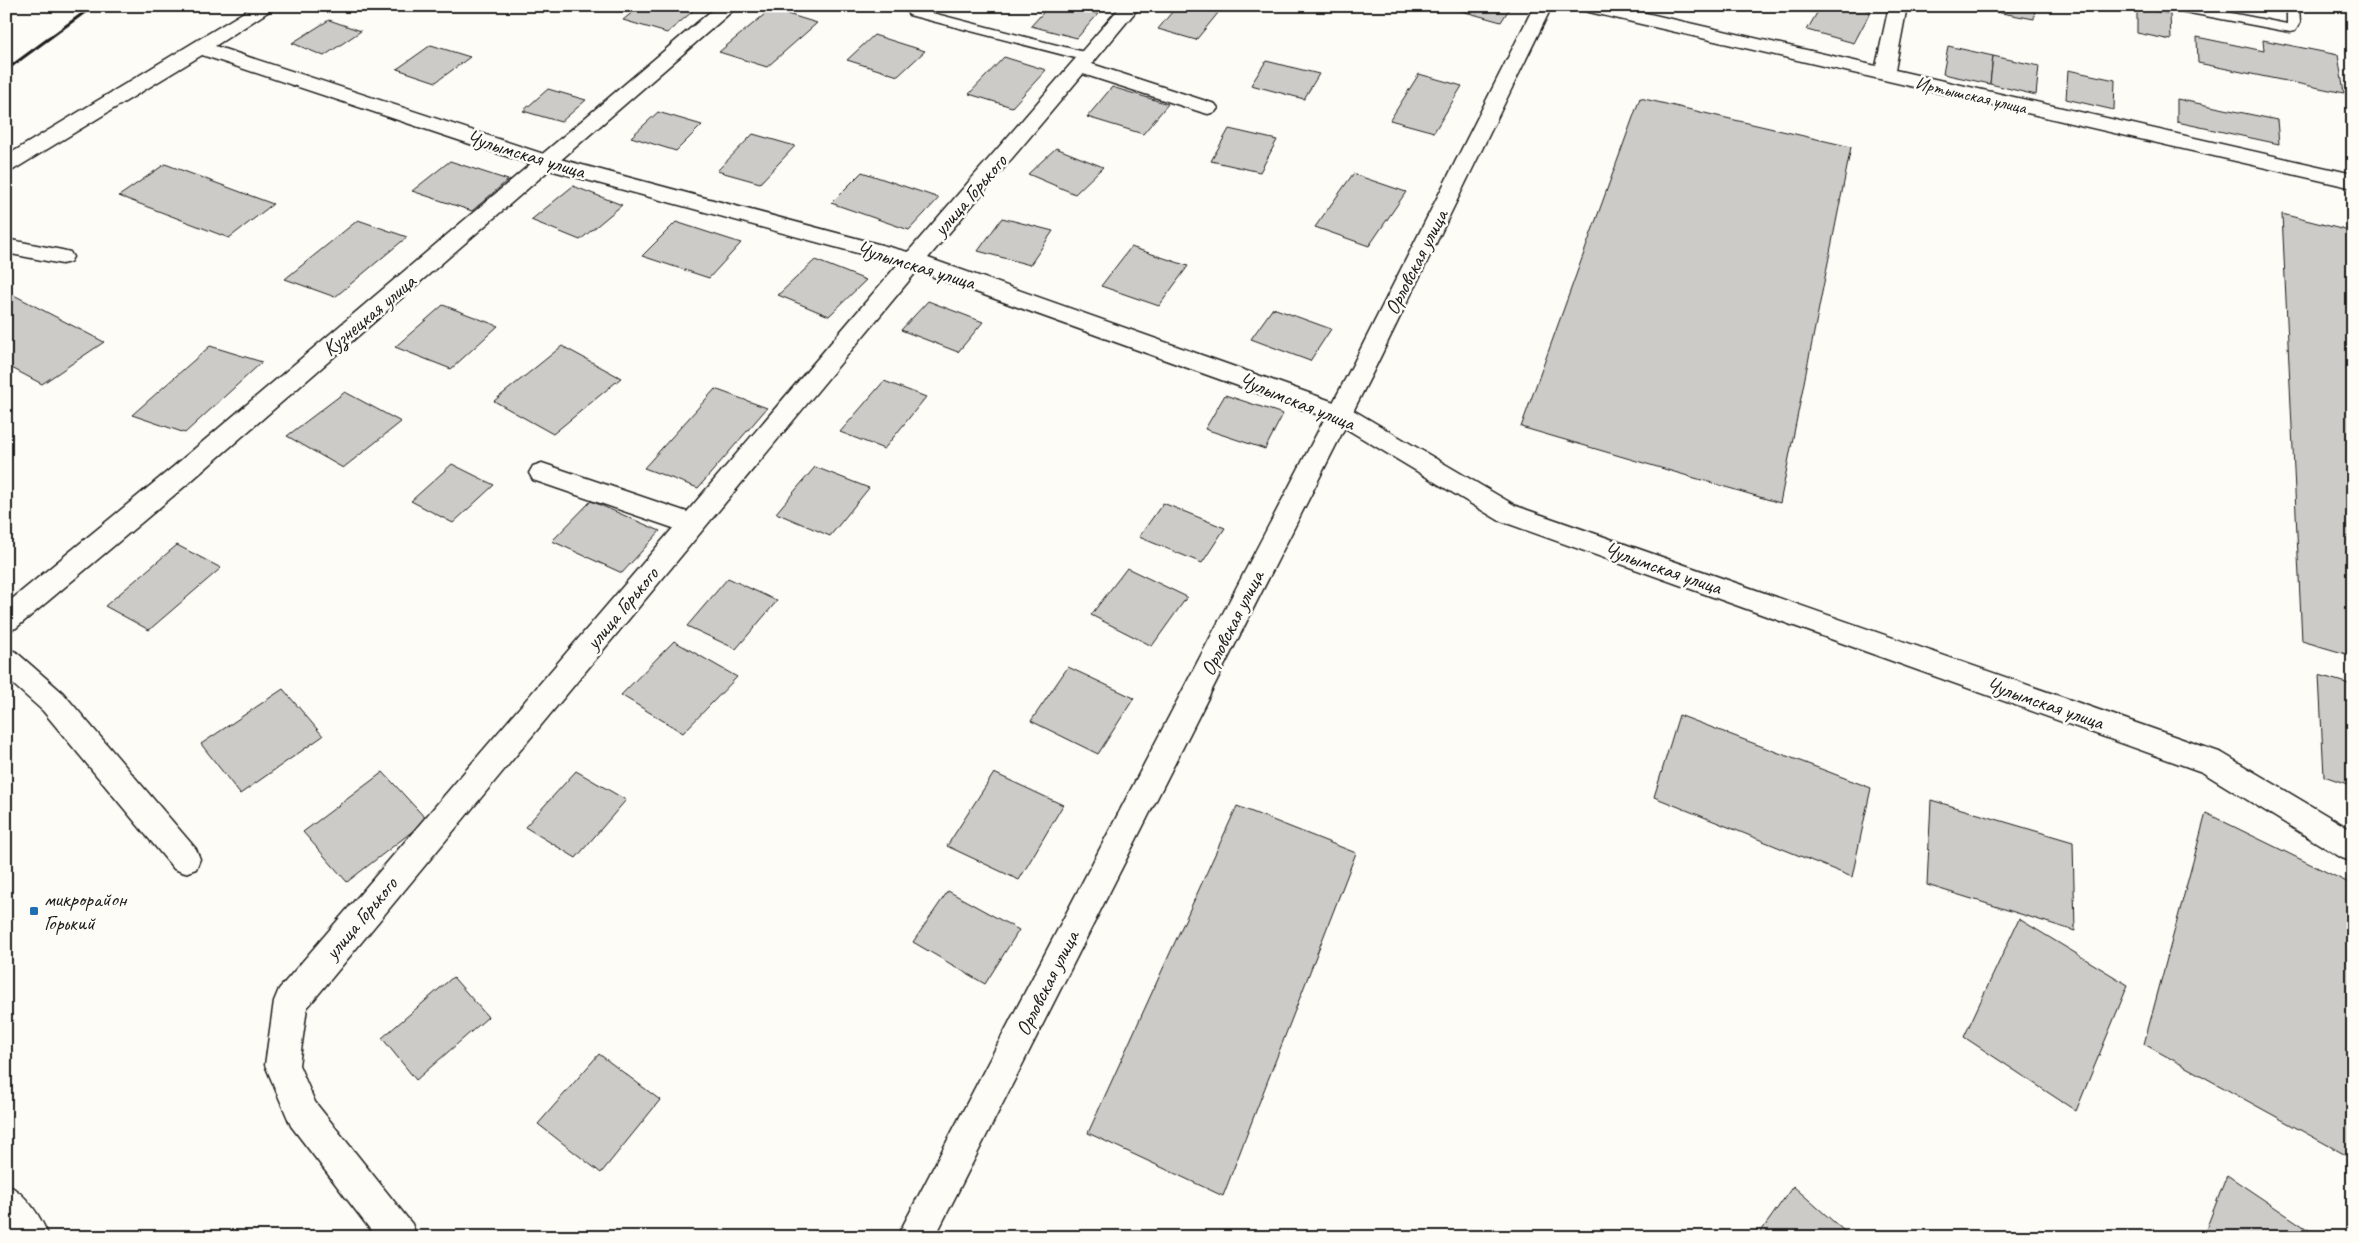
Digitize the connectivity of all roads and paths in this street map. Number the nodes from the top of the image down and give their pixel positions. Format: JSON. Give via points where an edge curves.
{"nodes":[{"id":1,"x":268,"y":6,"type":"edge"},
{"id":2,"x":729,"y":6,"type":"edge"},
{"id":3,"x":1131,"y":6,"type":"edge"},
{"id":4,"x":1543,"y":6,"type":"edge"},
{"id":5,"x":1589,"y":6,"type":"edge"},
{"id":6,"x":1898,"y":6,"type":"edge"},
{"id":7,"x":2174,"y":6,"type":"edge"},
{"id":8,"x":2293,"y":6,"type":"edge"},
{"id":9,"x":913,"y":12,"type":"dead end"},
{"id":10,"x":201,"y":48,"type":"junction"},
{"id":11,"x":1084,"y":62,"type":"junction"},
{"id":12,"x":1884,"y":75,"type":"junction"},
{"id":13,"x":1208,"y":108,"type":"dead end"},
{"id":14,"x":549,"y":163,"type":"junction"},
{"id":15,"x":6,"y":165,"type":"edge"},
{"id":16,"x":2353,"y":181,"type":"edge"},
{"id":17,"x":6,"y":246,"type":"edge"},
{"id":18,"x":62,"y":257,"type":"dead end"},
{"id":19,"x":913,"y":261,"type":"junction"},
{"id":20,"x":1340,"y":413,"type":"junction"},
{"id":21,"x":542,"y":473,"type":"dead end"},
{"id":22,"x":692,"y":524,"type":"junction"},
{"id":23,"x":6,"y":620,"type":"edge"},
{"id":24,"x":6,"y":660,"type":"edge"},
{"id":25,"x":2353,"y":848,"type":"edge"},
{"id":26,"x":185,"y":859,"type":"dead end"},
{"id":27,"x":6,"y":1202,"type":"edge"},
{"id":28,"x":31,"y":1237,"type":"edge"},
{"id":29,"x":400,"y":1237,"type":"edge"},
{"id":30,"x":915,"y":1237,"type":"edge"}],
"edges":[{"from":1,"to":10,"type":"street"},
{"from":2,"to":14,"type":"street","name":"Кузнецкая улица"},
{"from":3,"to":11,"type":"street","name":"улица Горького"},
{"from":4,"to":20,"type":"street","name":"Орловская улица"},
{"from":5,"to":12,"type":"street","name":"Иртышская улица"},
{"from":6,"to":12,"type":"street"},
{"from":7,"to":8,"type":"lane","via":[[2290,28],[2294,24]]},
{"from":9,"to":11,"type":"lane"},
{"from":10,"to":14,"type":"street","name":"Чулымская улица"},
{"from":10,"to":15,"type":"street"},
{"from":11,"to":13,"type":"street"},
{"from":11,"to":19,"type":"street","name":"улица Горького"},
{"from":12,"to":16,"type":"street","name":"Иртышская улица"},
{"from":14,"to":19,"type":"street","name":"Чулымская улица"},
{"from":14,"to":23,"type":"street","name":"Кузнецкая улица"},
{"from":17,"to":18,"type":"street"},
{"from":19,"to":20,"type":"street","name":"Чулымская улица"},
{"from":19,"to":22,"type":"street","name":"улица Горького"},
{"from":20,"to":25,"type":"street","name":"Чулымская улица","via":[[1507,513],[2212,762]]},
{"from":20,"to":30,"type":"street","name":"Орловская улица"},
{"from":21,"to":22,"type":"street"},
{"from":22,"to":29,"type":"street","name":"улица Горького","via":[[291,1001],[282,1065],[303,1114]]},
{"from":24,"to":26,"type":"street","via":[[53,702]]},
{"from":27,"to":28,"type":"street"}]}
